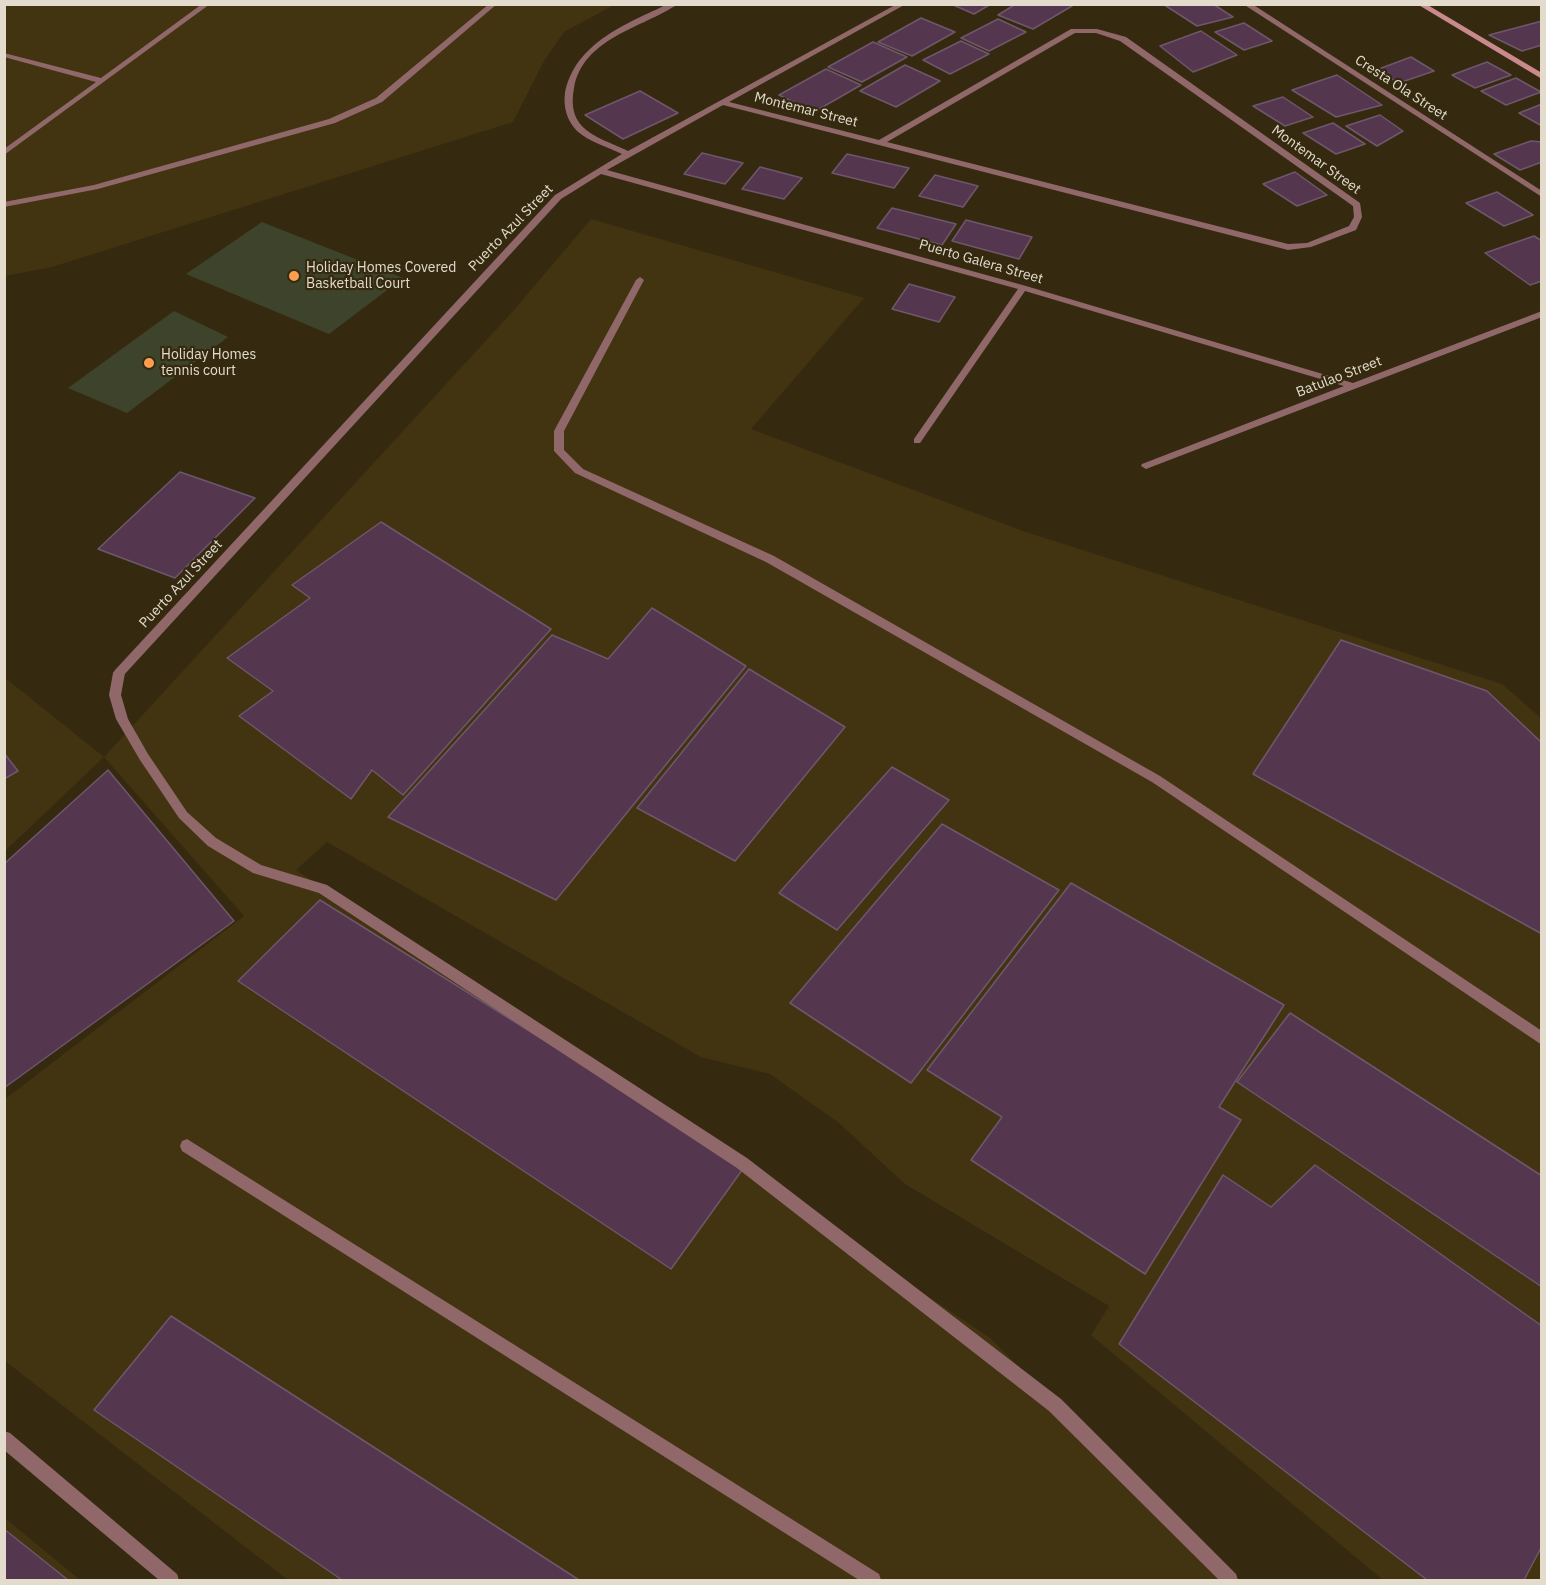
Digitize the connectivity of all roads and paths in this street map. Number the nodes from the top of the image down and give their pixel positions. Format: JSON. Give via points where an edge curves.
{"nodes":[{"id":1,"x":207,"y":4,"type":"edge"},
{"id":2,"x":494,"y":4,"type":"edge"},
{"id":3,"x":675,"y":4,"type":"edge"},
{"id":4,"x":903,"y":4,"type":"edge"},
{"id":5,"x":1246,"y":4,"type":"edge"},
{"id":6,"x":1420,"y":4,"type":"edge"},
{"id":7,"x":4,"y":55,"type":"edge"},
{"id":8,"x":1542,"y":77,"type":"edge"},
{"id":9,"x":102,"y":81,"type":"junction"},
{"id":10,"x":724,"y":103,"type":"junction"},
{"id":11,"x":881,"y":142,"type":"junction"},
{"id":12,"x":4,"y":153,"type":"edge"},
{"id":13,"x":628,"y":154,"type":"junction"},
{"id":14,"x":600,"y":171,"type":"junction"},
{"id":15,"x":1542,"y":195,"type":"edge"},
{"id":16,"x":4,"y":205,"type":"edge"},
{"id":17,"x":640,"y":279,"type":"dead end"},
{"id":18,"x":1023,"y":288,"type":"junction"},
{"id":19,"x":1542,"y":314,"type":"edge"},
{"id":20,"x":1353,"y":386,"type":"junction"},
{"id":21,"x":917,"y":441,"type":"dead end"},
{"id":22,"x":1146,"y":466,"type":"dead end"},
{"id":23,"x":1542,"y":1039,"type":"edge"},
{"id":24,"x":187,"y":1146,"type":"dead end"},
{"id":25,"x":4,"y":1438,"type":"edge"},
{"id":26,"x":171,"y":1581,"type":"edge"},
{"id":27,"x":873,"y":1581,"type":"edge"},
{"id":28,"x":1230,"y":1581,"type":"edge"}],
"edges":[{"from":1,"to":9,"type":"street"},
{"from":2,"to":16,"type":"street","via":[[379,100],[359,111],[95,187]]},
{"from":3,"to":13,"type":"street","via":[[613,33],[586,55],[568,84],[567,110],[581,130]]},
{"from":4,"to":10,"type":"street","name":"Puerto Azul Street"},
{"from":5,"to":15,"type":"street","name":"Cresta Ola Street"},
{"from":6,"to":8,"type":"street"},
{"from":7,"to":9,"type":"street"},
{"from":9,"to":12,"type":"street"},
{"from":10,"to":11,"type":"street","name":"Montemar Street"},
{"from":10,"to":13,"type":"street","name":"Puerto Azul Street"},
{"from":11,"to":11,"type":"street","name":"Montemar Street","via":[[1288,247],[1308,245],[1353,228],[1358,217],[1357,205],[1133,46],[1097,32],[1074,31]]},
{"from":13,"to":14,"type":"street","name":"Puerto Azul Street"},
{"from":14,"to":18,"type":"street","name":"Puerto Galera Street"},
{"from":14,"to":28,"type":"street","name":"Puerto Azul Street","via":[[558,197],[119,673],[115,695],[122,719],[183,815],[212,842],[257,869],[323,889],[742,1162],[1055,1405]]},
{"from":17,"to":23,"type":"street","via":[[559,431],[560,450],[579,471],[770,559],[1156,779]]},
{"from":18,"to":20,"type":"street","name":"Puerto Galera Street"},
{"from":18,"to":21,"type":"street"},
{"from":19,"to":20,"type":"street","name":"Batulao Street"},
{"from":20,"to":22,"type":"street","name":"Batulao Street"},
{"from":24,"to":27,"type":"street"},
{"from":25,"to":26,"type":"street"}]}
